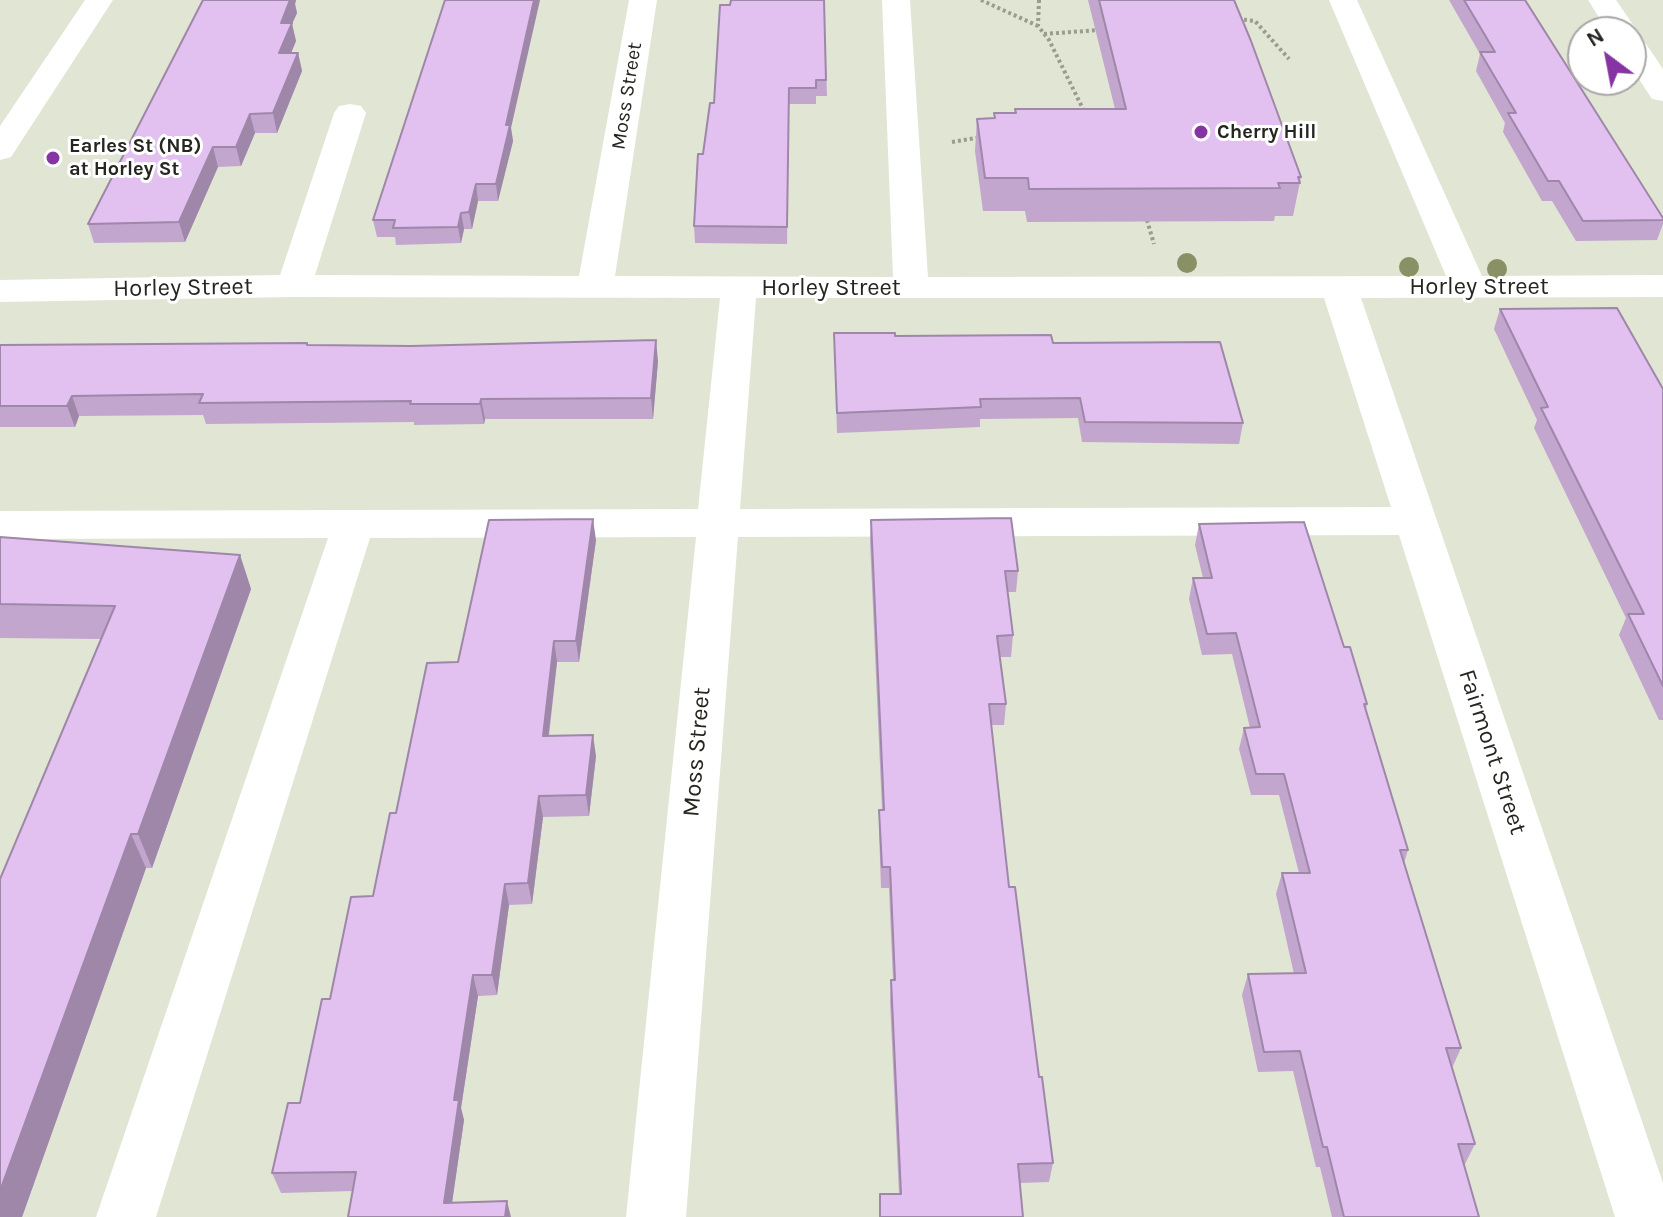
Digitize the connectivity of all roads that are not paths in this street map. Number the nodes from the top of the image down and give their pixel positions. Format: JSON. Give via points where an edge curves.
{"nodes":[{"id":1,"x":99,"y":0,"type":"edge"},
{"id":2,"x":643,"y":0,"type":"edge"},
{"id":3,"x":896,"y":0,"type":"edge"},
{"id":4,"x":1343,"y":0,"type":"edge"},
{"id":5,"x":1647,"y":68,"type":"edge"},
{"id":6,"x":1663,"y":92,"type":"edge"},
{"id":7,"x":350,"y":113,"type":"dead end"},
{"id":8,"x":0,"y":150,"type":"edge"},
{"id":9,"x":294,"y":286,"type":"junction"},
{"id":10,"x":1663,"y":286,"type":"edge"},
{"id":11,"x":595,"y":287,"type":"junction"},
{"id":12,"x":1339,"y":287,"type":"junction"},
{"id":13,"x":1469,"y":287,"type":"junction"},
{"id":14,"x":739,"y":288,"type":"junction"},
{"id":15,"x":911,"y":288,"type":"junction"},
{"id":16,"x":0,"y":291,"type":"edge"},
{"id":17,"x":1416,"y":521,"type":"junction"},
{"id":18,"x":717,"y":523,"type":"junction"},
{"id":19,"x":0,"y":525,"type":"edge"},
{"id":20,"x":353,"y":525,"type":"junction"},
{"id":21,"x":126,"y":1217,"type":"edge"},
{"id":22,"x":656,"y":1217,"type":"edge"},
{"id":23,"x":1645,"y":1217,"type":"edge"}],
"edges":[{"from":1,"to":8,"type":"street"},
{"from":2,"to":11,"type":"street","name":"Moss Street"},
{"from":3,"to":15,"type":"street"},
{"from":4,"to":13,"type":"street"},
{"from":5,"to":6,"type":"street"},
{"from":7,"to":9,"type":"street"},
{"from":9,"to":11,"type":"street","name":"Horley Street"},
{"from":9,"to":16,"type":"street","name":"Horley Street"},
{"from":10,"to":13,"type":"street","name":"Horley Street"},
{"from":11,"to":14,"type":"street","name":"Horley Street"},
{"from":12,"to":13,"type":"street","name":"Horley Street"},
{"from":12,"to":15,"type":"street","name":"Horley Street"},
{"from":12,"to":17,"type":"street","name":"Fairmont Street"},
{"from":14,"to":15,"type":"street","name":"Horley Street"},
{"from":14,"to":18,"type":"street","name":"Moss Street"},
{"from":17,"to":18,"type":"street"},
{"from":17,"to":23,"type":"street","name":"Fairmont Street"},
{"from":18,"to":20,"type":"street"},
{"from":18,"to":22,"type":"street","name":"Moss Street"},
{"from":19,"to":20,"type":"street"},
{"from":20,"to":21,"type":"street"}]}
